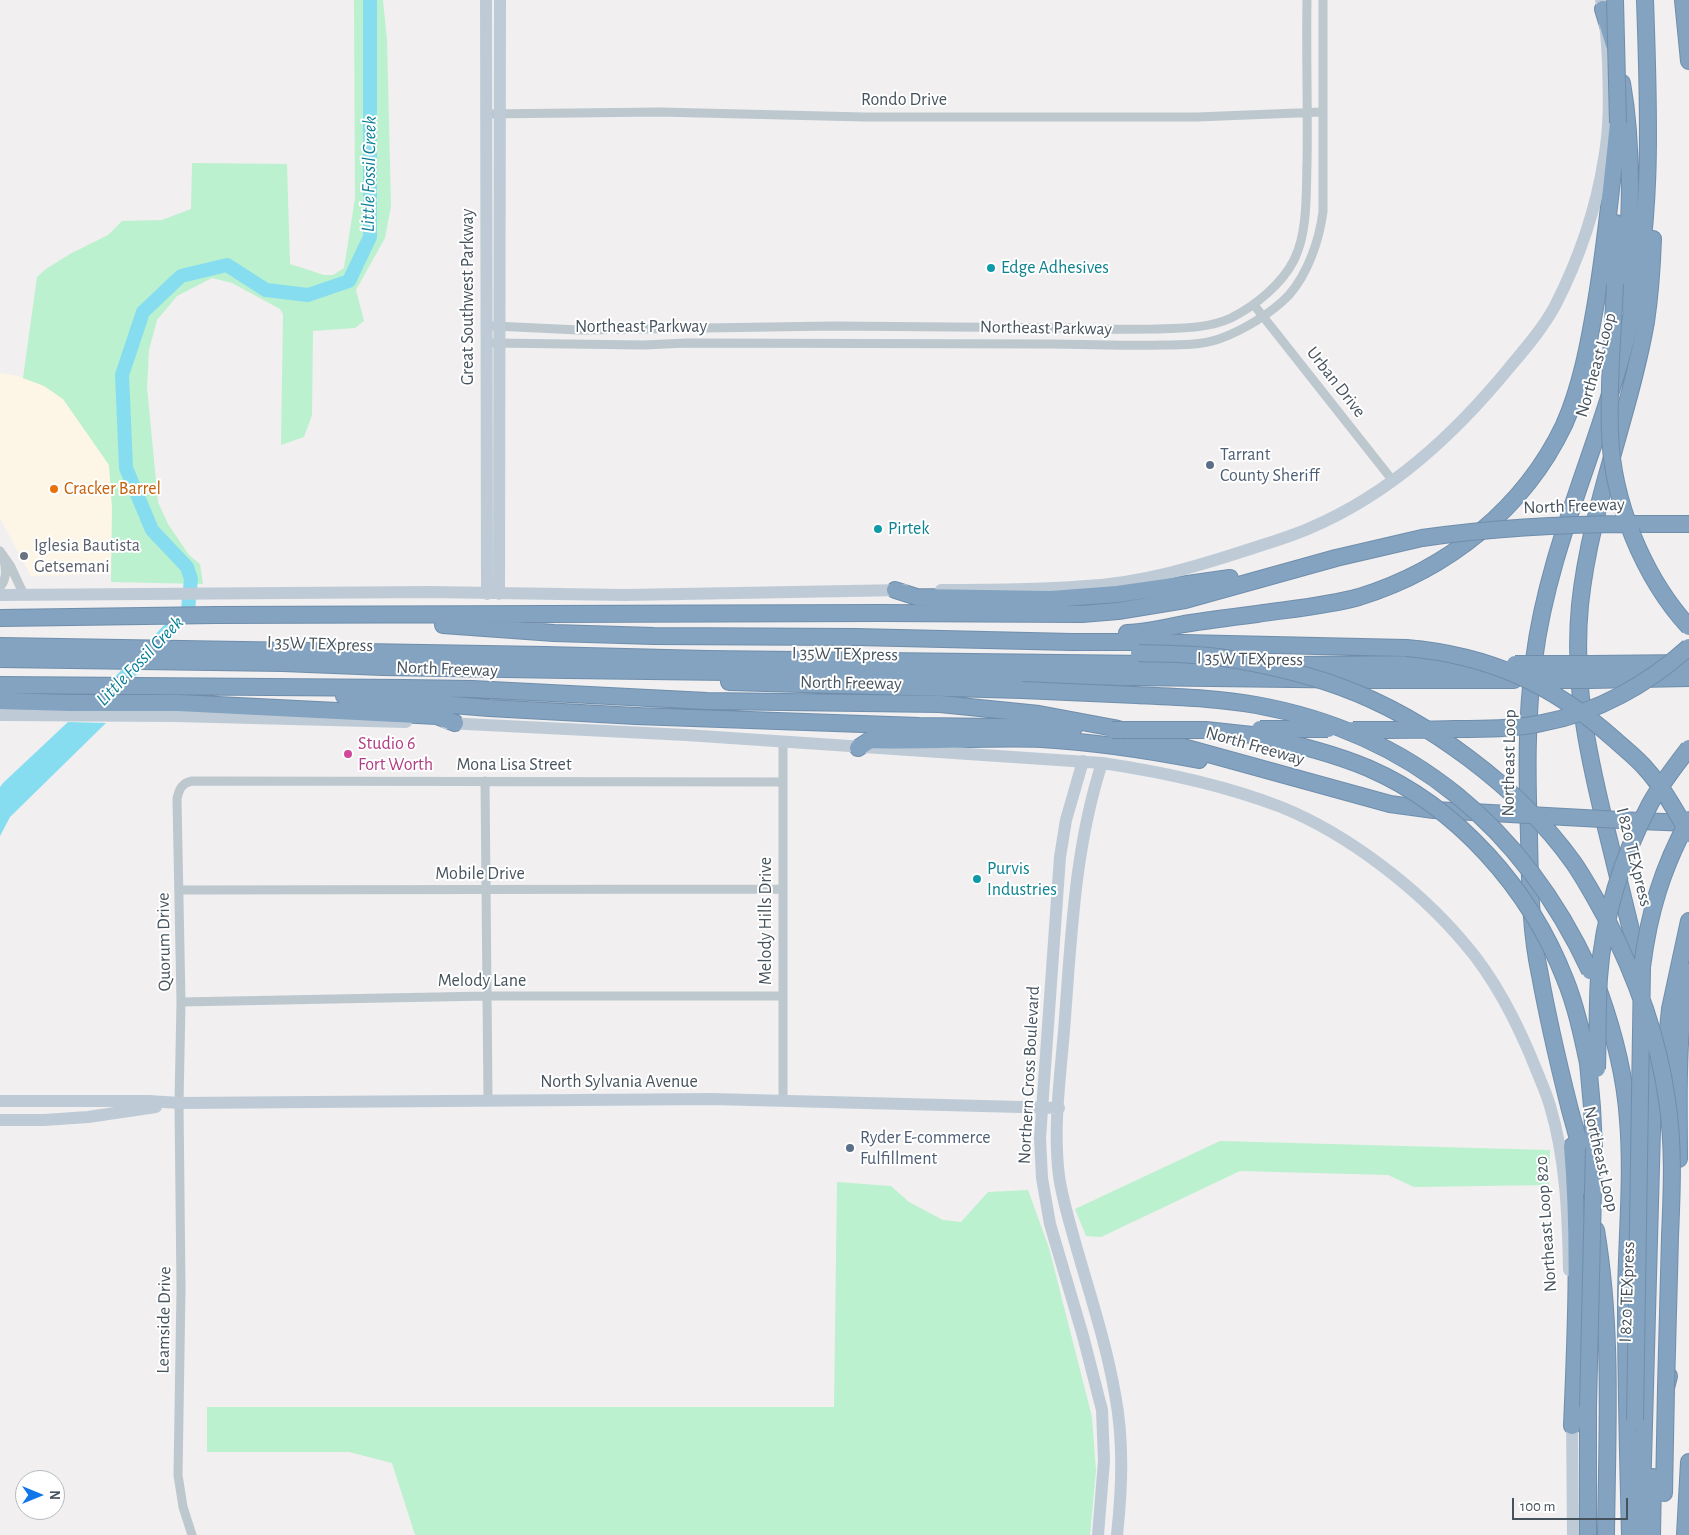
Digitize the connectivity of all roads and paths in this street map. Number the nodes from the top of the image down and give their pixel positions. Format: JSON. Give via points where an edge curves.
{"nodes":[{"id":1,"x":486,"y":0,"type":"edge"},
{"id":2,"x":500,"y":0,"type":"edge"},
{"id":3,"x":1307,"y":0,"type":"edge"},
{"id":4,"x":1323,"y":0,"type":"edge"},
{"id":5,"x":1644,"y":0,"type":"edge"},
{"id":6,"x":1684,"y":0,"type":"edge"},
{"id":7,"x":1606,"y":3,"type":"edge"},
{"id":8,"x":1689,"y":61,"type":"edge"},
{"id":9,"x":1307,"y":112,"type":"junction"},
{"id":10,"x":1322,"y":112,"type":"junction"},
{"id":11,"x":485,"y":114,"type":"junction"},
{"id":12,"x":500,"y":114,"type":"junction"},
{"id":13,"x":1618,"y":123,"type":"junction"},
{"id":14,"x":1648,"y":198,"type":"junction"},
{"id":15,"x":1254,"y":305,"type":"junction"},
{"id":16,"x":1263,"y":316,"type":"junction"},
{"id":17,"x":493,"y":326,"type":"junction"},
{"id":18,"x":918,"y":327,"type":"junction"},
{"id":19,"x":643,"y":328,"type":"junction"},
{"id":20,"x":1070,"y":328,"type":"junction"},
{"id":21,"x":493,"y":343,"type":"junction"},
{"id":22,"x":917,"y":343,"type":"junction"},
{"id":23,"x":1071,"y":344,"type":"junction"},
{"id":24,"x":644,"y":345,"type":"junction"},
{"id":25,"x":1616,"y":375,"type":"junction"},
{"id":26,"x":1393,"y":481,"type":"junction"},
{"id":27,"x":1689,"y":524,"type":"edge"},
{"id":28,"x":1,"y":553,"type":"edge"},
{"id":29,"x":1264,"y":578,"type":"junction"},
{"id":30,"x":0,"y":586,"type":"edge"},
{"id":31,"x":895,"y":590,"type":"junction"},
{"id":32,"x":493,"y":594,"type":"junction"},
{"id":33,"x":0,"y":595,"type":"edge"},
{"id":34,"x":24,"y":595,"type":"junction"},
{"id":35,"x":220,"y":616,"type":"junction"},
{"id":36,"x":0,"y":618,"type":"edge"},
{"id":37,"x":1689,"y":626,"type":"edge"},
{"id":38,"x":939,"y":639,"type":"junction"},
{"id":39,"x":0,"y":646,"type":"edge"},
{"id":40,"x":1689,"y":648,"type":"edge"},
{"id":41,"x":464,"y":654,"type":"junction"},
{"id":42,"x":0,"y":659,"type":"edge"},
{"id":43,"x":1689,"y":663,"type":"edge"},
{"id":44,"x":626,"y":670,"type":"junction"},
{"id":45,"x":1515,"y":672,"type":"junction"},
{"id":46,"x":1590,"y":672,"type":"junction"},
{"id":47,"x":1689,"y":678,"type":"edge"},
{"id":48,"x":0,"y":685,"type":"edge"},
{"id":49,"x":288,"y":686,"type":"junction"},
{"id":50,"x":0,"y":701,"type":"edge"},
{"id":51,"x":0,"y":715,"type":"edge"},
{"id":52,"x":455,"y":723,"type":"junction"},
{"id":53,"x":1206,"y":730,"type":"junction"},
{"id":54,"x":783,"y":742,"type":"junction"},
{"id":55,"x":858,"y":748,"type":"junction"},
{"id":56,"x":1689,"y":748,"type":"edge"},
{"id":57,"x":1083,"y":761,"type":"junction"},
{"id":58,"x":1102,"y":763,"type":"junction"},
{"id":59,"x":1246,"y":764,"type":"junction"},
{"id":60,"x":485,"y":781,"type":"junction"},
{"id":61,"x":783,"y":782,"type":"junction"},
{"id":62,"x":185,"y":783,"type":"joint"},
{"id":63,"x":1689,"y":821,"type":"edge"},
{"id":64,"x":1689,"y":834,"type":"edge"},
{"id":65,"x":782,"y":889,"type":"junction"},
{"id":66,"x":179,"y":890,"type":"junction"},
{"id":67,"x":485,"y":890,"type":"junction"},
{"id":68,"x":1689,"y":921,"type":"edge"},
{"id":69,"x":1053,"y":949,"type":"junction"},
{"id":70,"x":1070,"y":952,"type":"junction"},
{"id":71,"x":1689,"y":972,"type":"edge"},
{"id":72,"x":487,"y":996,"type":"junction"},
{"id":73,"x":782,"y":996,"type":"junction"},
{"id":74,"x":181,"y":1002,"type":"junction"},
{"id":75,"x":43,"y":1100,"type":"junction"},
{"id":76,"x":488,"y":1100,"type":"junction"},
{"id":77,"x":783,"y":1100,"type":"junction"},
{"id":78,"x":0,"y":1101,"type":"edge"},
{"id":79,"x":179,"y":1104,"type":"junction"},
{"id":80,"x":1569,"y":1104,"type":"junction"},
{"id":81,"x":1041,"y":1108,"type":"junction"},
{"id":82,"x":1059,"y":1108,"type":"junction"},
{"id":83,"x":0,"y":1120,"type":"edge"},
{"id":84,"x":44,"y":1120,"type":"junction"},
{"id":85,"x":1594,"y":1148,"type":"junction"},
{"id":86,"x":1666,"y":1388,"type":"junction"},
{"id":87,"x":1572,"y":1426,"type":"junction"},
{"id":88,"x":1121,"y":1458,"type":"junction"},
{"id":89,"x":1104,"y":1461,"type":"junction"},
{"id":90,"x":1689,"y":1462,"type":"edge"},
{"id":91,"x":192,"y":1535,"type":"edge"},
{"id":92,"x":1098,"y":1535,"type":"edge"},
{"id":93,"x":1117,"y":1535,"type":"edge"},
{"id":94,"x":1573,"y":1535,"type":"edge"},
{"id":95,"x":1588,"y":1535,"type":"edge"},
{"id":96,"x":1606,"y":1535,"type":"edge"},
{"id":97,"x":1630,"y":1535,"type":"edge"},
{"id":98,"x":1641,"y":1535,"type":"edge"},
{"id":99,"x":1652,"y":1535,"type":"edge"},
{"id":100,"x":1662,"y":1535,"type":"edge"},
{"id":101,"x":1685,"y":1535,"type":"edge"}],
"edges":[{"from":1,"to":11,"type":"main road","name":"Great Southwest Parkway"},
{"from":2,"to":12,"type":"main road","name":"Great Southwest Parkway"},
{"from":3,"to":9,"type":"street","name":"Northeast Parkway"},
{"from":4,"to":10,"type":"street","name":"Northeast Parkway"},
{"from":5,"to":14,"type":"highway","name":"Northeast Loop","via":[[1649,112]]},
{"from":6,"to":8,"type":"highway"},
{"from":7,"to":13,"type":"highway","bridge":true},
{"from":7,"to":25,"type":"highway","via":[[1626,109],[1630,150],[1626,288]]},
{"from":7,"to":26,"type":"main road","via":[[1609,96],[1604,159],[1579,251],[1553,308],[1524,350],[1446,438]]},
{"from":9,"to":10,"type":"street","name":"Rondo Drive"},
{"from":9,"to":12,"type":"street","name":"Rondo Drive","via":[[1197,118],[864,117],[660,112]]},
{"from":9,"to":15,"type":"street","name":"Northeast Parkway","via":[[1306,208],[1300,244],[1283,278]]},
{"from":10,"to":16,"type":"street","name":"Northeast Parkway","via":[[1323,212],[1319,237],[1311,258],[1289,295]]},
{"from":11,"to":12,"type":"street","name":"Rondo Drive"},
{"from":11,"to":17,"type":"main road","name":"Great Southwest Parkway"},
{"from":12,"to":17,"type":"main road","name":"Great Southwest Parkway"},
{"from":13,"to":37,"type":"highway","bridge":true,"via":[[1610,443],[1626,517],[1645,560]]},
{"from":13,"to":38,"type":"highway","via":[[1594,317],[1583,368],[1564,425],[1534,475],[1516,497],[1501,514],[1451,555],[1390,586],[1323,604],[1137,632],[958,634]]},
{"from":14,"to":25,"type":"highway","name":"Northeast Loop","via":[[1636,291]]},
{"from":14,"to":98,"type":"highway","name":"I 820 TEXpress","via":[[1654,228],[1646,321],[1587,556],[1578,652],[1584,734],[1645,987],[1652,1058]]},
{"from":15,"to":16,"type":"street","name":"Urban Drive"},
{"from":15,"to":20,"type":"street","name":"Northeast Parkway","via":[[1230,318],[1189,328]]},
{"from":16,"to":23,"type":"street","name":"Northeast Parkway","via":[[1240,330],[1206,342],[1139,346]]},
{"from":16,"to":26,"type":"street","name":"Urban Drive"},
{"from":17,"to":19,"type":"street","name":"Northeast Parkway","via":[[579,330]]},
{"from":17,"to":21,"type":"main road","name":"Great Southwest Parkway"},
{"from":18,"to":19,"type":"street","name":"Northeast Parkway"},
{"from":18,"to":20,"type":"street","name":"Northeast Parkway"},
{"from":18,"to":22,"type":"street"},
{"from":19,"to":24,"type":"street"},
{"from":20,"to":23,"type":"street"},
{"from":21,"to":24,"type":"street","name":"Northeast Parkway"},
{"from":21,"to":32,"type":"main road","name":"Great Southwest Parkway"},
{"from":22,"to":23,"type":"street","name":"Northeast Parkway"},
{"from":22,"to":24,"type":"street","name":"Northeast Parkway"},
{"from":25,"to":80,"type":"highway","name":"Northeast Loop","via":[[1549,578],[1534,658],[1530,705],[1527,787],[1533,929],[1539,972]]},
{"from":26,"to":31,"type":"main road","via":[[1368,499],[1308,529],[1220,559],[1160,575],[1088,586]]},
{"from":27,"to":29,"type":"highway","name":"North Freeway","bridge":true,"via":[[1532,526],[1459,533],[1422,538]]},
{"from":28,"to":30,"type":"street","via":[[6,570]]},
{"from":28,"to":34,"type":"street"},
{"from":29,"to":31,"type":"highway","via":[[1246,576],[1126,593],[1051,599],[917,597]]},
{"from":29,"to":35,"type":"highway","name":"North Freeway","via":[[1185,600],[1082,614]]},
{"from":31,"to":32,"type":"main road"},
{"from":32,"to":34,"type":"main road"},
{"from":33,"to":34,"type":"main road"},
{"from":35,"to":36,"type":"highway","name":"North Freeway"},
{"from":35,"to":38,"type":"highway","via":[[235,623],[437,624],[654,636]]},
{"from":38,"to":64,"type":"highway","bridge":true,"via":[[1406,648],[1471,658],[1545,688],[1600,726],[1647,770]]},
{"from":39,"to":41,"type":"highway","name":"I 35W TEXpress"},
{"from":40,"to":53,"type":"highway","bridge":true,"via":[[1672,662],[1602,704],[1544,723],[1490,729]]},
{"from":41,"to":45,"type":"highway","name":"I 35W TEXpress"},
{"from":41,"to":86,"type":"highway","bridge":true,"via":[[475,648],[637,650],[763,646],[1218,657],[1340,687],[1434,734],[1514,797],[1574,862],[1631,971],[1651,1029],[1667,1098],[1672,1144]]},
{"from":42,"to":44,"type":"highway","name":"I 35W TEXpress"},
{"from":43,"to":46,"type":"highway","name":"I 35W TEXpress"},
{"from":44,"to":45,"type":"highway","name":"I 35W TEXpress","via":[[1373,680]]},
{"from":44,"to":97,"type":"highway","bridge":true,"via":[[649,677],[754,684],[1022,690],[1223,700],[1292,713],[1360,736],[1420,768],[1457,795],[1496,832],[1541,885],[1564,919],[1598,987],[1616,1043],[1626,1098],[1629,1153],[1626,1303]]},
{"from":45,"to":46,"type":"highway","name":"I 35W TEXpress","bridge":true},
{"from":46,"to":47,"type":"highway","name":"I 35W TEXpress"},
{"from":48,"to":49,"type":"highway","name":"North Freeway"},
{"from":49,"to":53,"type":"highway","bridge":true,"via":[[305,693],[636,716],[919,726]]},
{"from":49,"to":59,"type":"highway","name":"North Freeway","via":[[472,689],[707,701],[950,705],[1039,714],[1114,728]]},
{"from":50,"to":52,"type":"highway","via":[[178,703],[437,716]]},
{"from":51,"to":52,"type":"main road"},
{"from":52,"to":54,"type":"main road"},
{"from":53,"to":85,"type":"highway","bridge":true,"via":[[1252,735],[1314,748],[1369,769],[1438,809],[1486,855],[1528,907],[1548,940],[1566,980],[1588,1063]]},
{"from":54,"to":55,"type":"main road"},
{"from":54,"to":61,"type":"street","name":"Melody Hills Drive"},
{"from":55,"to":57,"type":"main road"},
{"from":55,"to":59,"type":"highway","via":[[870,740],[1040,739],[1138,749],[1222,766]]},
{"from":56,"to":85,"type":"highway","bridge":true,"via":[[1660,789],[1637,832],[1610,910],[1599,978]]},
{"from":57,"to":58,"type":"main road"},
{"from":57,"to":69,"type":"main road","name":"Northern Cross Boulevard","via":[[1066,820],[1060,857]]},
{"from":58,"to":70,"type":"main road","name":"Northern Cross Boulevard","via":[[1088,813]]},
{"from":58,"to":87,"type":"main road","name":"Northeast Loop 820","via":[[1205,782],[1281,807],[1315,823],[1393,875],[1466,944],[1524,1038],[1550,1106],[1566,1195]]},
{"from":59,"to":63,"type":"highway","name":"North Freeway","bridge":true,"via":[[1360,797],[1434,810]]},
{"from":60,"to":61,"type":"street","name":"Mona Lisa Street"},
{"from":60,"to":62,"type":"street","name":"Mona Lisa Street"},
{"from":60,"to":67,"type":"street"},
{"from":61,"to":65,"type":"street","name":"Melody Hills Drive"},
{"from":62,"to":66,"type":"street","name":"Quorum Drive","via":[[177,799]]},
{"from":63,"to":97,"type":"highway","bridge":true,"via":[[1674,846],[1653,906],[1642,967],[1635,1420]]},
{"from":65,"to":67,"type":"street","name":"Mobile Drive"},
{"from":65,"to":73,"type":"street","name":"Melody Hills Drive"},
{"from":66,"to":67,"type":"street","name":"Mobile Drive"},
{"from":66,"to":74,"type":"street","name":"Quorum Drive"},
{"from":67,"to":72,"type":"street"},
{"from":68,"to":99,"type":"highway","name":"I 820 TEXpress","via":[[1670,1009],[1662,1097]]},
{"from":69,"to":70,"type":"main road"},
{"from":69,"to":81,"type":"main road","name":"Northern Cross Boulevard"},
{"from":70,"to":82,"type":"main road","name":"Northern Cross Boulevard"},
{"from":71,"to":86,"type":"highway","bridge":true,"via":[[1681,1035],[1675,1322]]},
{"from":72,"to":73,"type":"street","name":"Melody Lane"},
{"from":72,"to":74,"type":"street","name":"Melody Lane"},
{"from":72,"to":76,"type":"street"},
{"from":73,"to":77,"type":"street","name":"Melody Hills Drive"},
{"from":74,"to":79,"type":"street","name":"Quorum Drive"},
{"from":75,"to":78,"type":"main road","name":"North Sylvania Avenue"},
{"from":75,"to":79,"type":"main road","name":"North Sylvania Avenue"},
{"from":75,"to":84,"type":"main road"},
{"from":76,"to":77,"type":"main road","name":"North Sylvania Avenue"},
{"from":76,"to":79,"type":"main road","name":"North Sylvania Avenue"},
{"from":77,"to":81,"type":"main road","name":"North Sylvania Avenue"},
{"from":79,"to":84,"type":"main road","name":"North Sylvania Avenue"},
{"from":79,"to":91,"type":"street","name":"Leamside Drive","via":[[178,1475]]},
{"from":80,"to":87,"type":"highway","via":[[1578,1258]]},
{"from":80,"to":96,"type":"highway","name":"Northeast Loop","via":[[1587,1174],[1604,1282],[1608,1358]]},
{"from":81,"to":82,"type":"main road","name":"North Sylvania Avenue"},
{"from":81,"to":89,"type":"main road","name":"Northern Cross Boulevard","via":[[1045,1196],[1102,1410]]},
{"from":82,"to":88,"type":"main road","name":"Northern Cross Boulevard","via":[[1059,1176],[1116,1394]]},
{"from":83,"to":84,"type":"main road","name":"North Sylvania Avenue"},
{"from":85,"to":95,"type":"highway","bridge":true},
{"from":86,"to":100,"type":"highway"},
{"from":87,"to":94,"type":"main road","name":"Northeast Loop 820"},
{"from":88,"to":89,"type":"main road"},
{"from":88,"to":93,"type":"main road","name":"Northern Cross Boulevard","via":[[1122,1491]]},
{"from":89,"to":92,"type":"main road","name":"Northern Cross Boulevard"},
{"from":90,"to":101,"type":"highway"}]}
